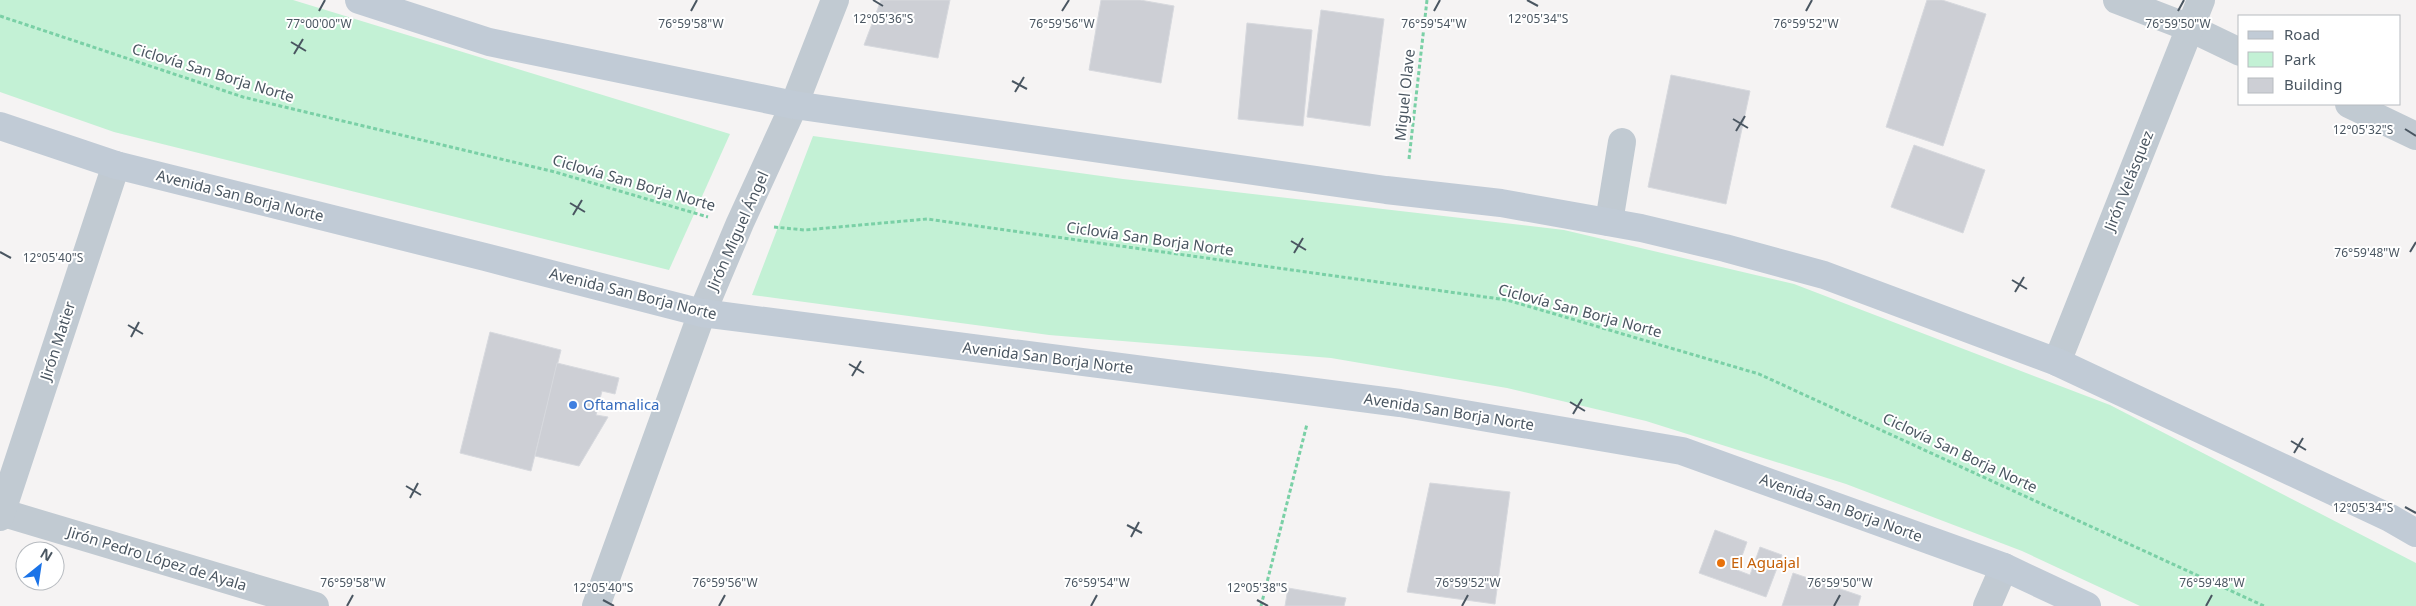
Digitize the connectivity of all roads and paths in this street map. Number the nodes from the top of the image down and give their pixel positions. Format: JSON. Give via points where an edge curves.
{"nodes":[{"id":1,"x":359,"y":0,"type":"edge"},
{"id":2,"x":835,"y":0,"type":"edge"},
{"id":3,"x":1427,"y":0,"type":"edge"},
{"id":4,"x":2117,"y":0,"type":"edge"},
{"id":5,"x":2202,"y":0,"type":"edge"},
{"id":6,"x":0,"y":16,"type":"edge"},
{"id":7,"x":2190,"y":28,"type":"junction"},
{"id":8,"x":2238,"y":51,"type":"edge"},
{"id":9,"x":794,"y":105,"type":"junction"},
{"id":10,"x":2351,"y":105,"type":"edge"},
{"id":11,"x":0,"y":126,"type":"edge"},
{"id":12,"x":2416,"y":136,"type":"edge"},
{"id":13,"x":1622,"y":142,"type":"dead end"},
{"id":14,"x":116,"y":165,"type":"junction"},
{"id":15,"x":1405,"y":192,"type":"junction"},
{"id":16,"x":1609,"y":222,"type":"junction"},
{"id":17,"x":740,"y":224,"type":"junction"},
{"id":18,"x":702,"y":313,"type":"junction"},
{"id":19,"x":2057,"y":362,"type":"junction"},
{"id":20,"x":1315,"y":392,"type":"junction"},
{"id":21,"x":1,"y":513,"type":"edge"},
{"id":22,"x":2416,"y":533,"type":"edge"},
{"id":23,"x":2004,"y":567,"type":"junction"},
{"id":24,"x":315,"y":606,"type":"edge"},
{"id":25,"x":596,"y":606,"type":"edge"},
{"id":26,"x":1261,"y":606,"type":"edge"},
{"id":27,"x":1987,"y":606,"type":"edge"},
{"id":28,"x":2087,"y":606,"type":"edge"},
{"id":29,"x":2264,"y":606,"type":"edge"}],
"edges":[{"from":1,"to":9,"type":"main road","via":[[489,42]]},
{"from":2,"to":9,"type":"street","name":"Jirón Miguel Ángel"},
{"from":3,"to":15,"type":"path","name":"Miguel Olave"},
{"from":4,"to":7,"type":"street"},
{"from":5,"to":7,"type":"street","name":"Jirón Velásquez"},
{"from":6,"to":17,"type":"path","name":"Ciclovía San Borja Norte","via":[[243,97],[556,172],[693,214]]},
{"from":7,"to":8,"type":"street"},
{"from":7,"to":19,"type":"street","name":"Jirón Velásquez"},
{"from":9,"to":15,"type":"main road"},
{"from":9,"to":17,"type":"street","name":"Jirón Miguel Ángel"},
{"from":10,"to":12,"type":"street"},
{"from":11,"to":14,"type":"main road","name":"Avenida San Borja Norte"},
{"from":13,"to":16,"type":"street"},
{"from":14,"to":18,"type":"main road","name":"Avenida San Borja Norte"},
{"from":14,"to":21,"type":"street","name":"Jirón Matier"},
{"from":15,"to":16,"type":"main road","via":[[1501,203]]},
{"from":16,"to":19,"type":"main road","via":[[1725,248],[1824,275]]},
{"from":17,"to":18,"type":"street","name":"Jirón Miguel Ángel"},
{"from":17,"to":29,"type":"path","name":"Ciclovía San Borja Norte","via":[[805,230],[927,219],[1507,300],[1759,374]]},
{"from":18,"to":20,"type":"main road","name":"Avenida San Borja Norte"},
{"from":18,"to":25,"type":"street","name":"Jirón Miguel Ángel"},
{"from":19,"to":22,"type":"main road"},
{"from":20,"to":23,"type":"main road","name":"Avenida San Borja Norte","via":[[1400,403],[1682,451]]},
{"from":20,"to":26,"type":"path"},
{"from":21,"to":24,"type":"street","name":"Jirón Pedro López de Ayala"},
{"from":23,"to":27,"type":"street"},
{"from":23,"to":28,"type":"main road","name":"Avenida San Borja Norte"}]}
